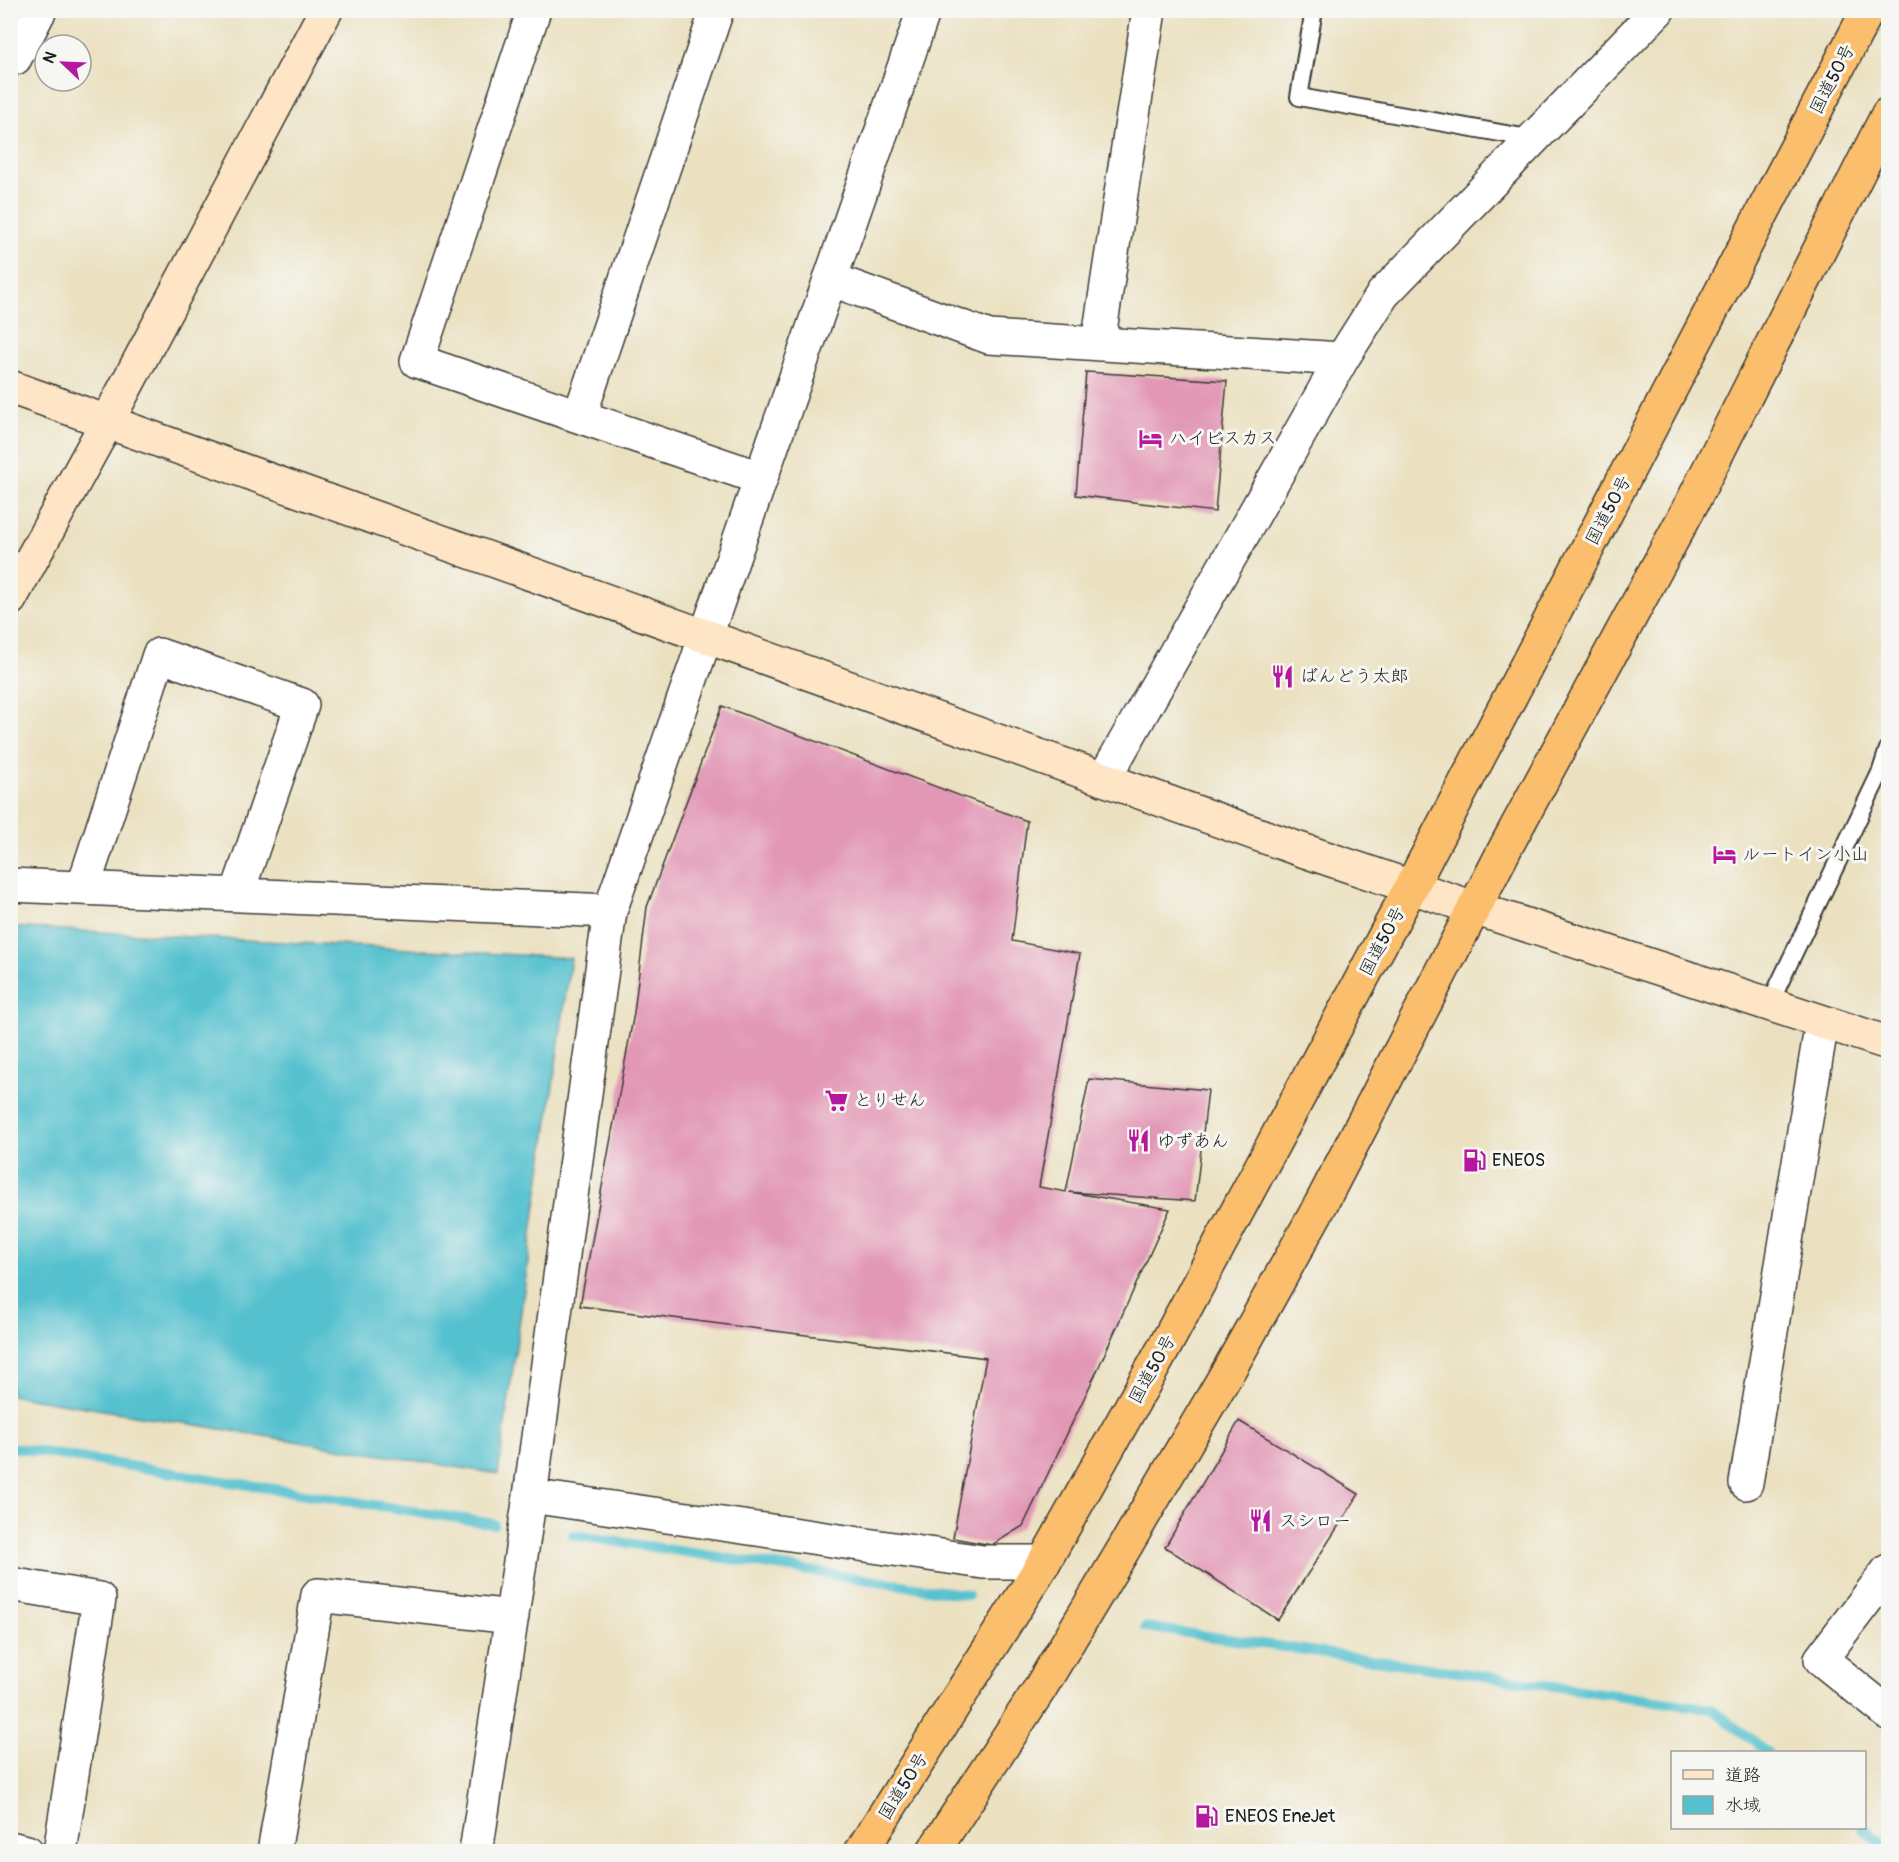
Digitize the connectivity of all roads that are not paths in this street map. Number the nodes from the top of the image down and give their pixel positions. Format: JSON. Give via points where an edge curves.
{"nodes":[{"id":1,"x":40,"y":10,"type":"edge"},
{"id":2,"x":326,"y":10,"type":"edge"},
{"id":3,"x":534,"y":10,"type":"edge"},
{"id":4,"x":717,"y":10,"type":"edge"},
{"id":5,"x":924,"y":10,"type":"edge"},
{"id":6,"x":1149,"y":10,"type":"edge"},
{"id":7,"x":1314,"y":10,"type":"edge"},
{"id":8,"x":1658,"y":10,"type":"edge"},
{"id":9,"x":1868,"y":10,"type":"edge"},
{"id":10,"x":10,"y":57,"type":"edge"},
{"id":11,"x":1888,"y":114,"type":"edge"},
{"id":12,"x":1534,"y":139,"type":"junction"},
{"id":13,"x":830,"y":279,"type":"junction"},
{"id":14,"x":1098,"y":344,"type":"junction"},
{"id":15,"x":1342,"y":359,"type":"junction"},
{"id":16,"x":10,"y":387,"type":"edge"},
{"id":17,"x":580,"y":415,"type":"junction"},
{"id":18,"x":107,"y":422,"type":"junction"},
{"id":19,"x":760,"y":478,"type":"junction"},
{"id":20,"x":10,"y":599,"type":"edge"},
{"id":21,"x":704,"y":636,"type":"junction"},
{"id":22,"x":1888,"y":749,"type":"edge"},
{"id":23,"x":1885,"y":772,"type":"edge"},
{"id":24,"x":1104,"y":779,"type":"junction"},
{"id":25,"x":10,"y":885,"type":"edge"},
{"id":26,"x":1411,"y":887,"type":"junction"},
{"id":27,"x":83,"y":888,"type":"junction"},
{"id":28,"x":237,"y":894,"type":"junction"},
{"id":29,"x":1474,"y":909,"type":"junction"},
{"id":30,"x":610,"y":911,"type":"junction"},
{"id":31,"x":1769,"y":1005,"type":"junction"},
{"id":32,"x":1822,"y":1022,"type":"junction"},
{"id":33,"x":1888,"y":1043,"type":"edge"},
{"id":34,"x":1746,"y":1483,"type":"dead end"},
{"id":35,"x":530,"y":1496,"type":"junction"},
{"id":36,"x":1044,"y":1562,"type":"junction"},
{"id":37,"x":1888,"y":1571,"type":"edge"},
{"id":38,"x":10,"y":1584,"type":"edge"},
{"id":39,"x":512,"y":1617,"type":"junction"},
{"id":40,"x":1888,"y":1713,"type":"edge"},
{"id":41,"x":10,"y":1848,"type":"edge"},
{"id":42,"x":27,"y":1851,"type":"edge"},
{"id":43,"x":60,"y":1851,"type":"edge"},
{"id":44,"x":273,"y":1851,"type":"edge"},
{"id":45,"x":476,"y":1851,"type":"edge"},
{"id":46,"x":861,"y":1851,"type":"edge"},
{"id":47,"x":933,"y":1851,"type":"edge"}],
"edges":[{"from":1,"to":10,"type":"street","via":[[15,58]]},
{"from":2,"to":18,"type":"street"},
{"from":3,"to":17,"type":"street","via":[[417,361]]},
{"from":4,"to":17,"type":"street"},
{"from":5,"to":13,"type":"street"},
{"from":6,"to":14,"type":"street"},
{"from":7,"to":12,"type":"lane","via":[[1299,97]]},
{"from":8,"to":12,"type":"street"},
{"from":9,"to":26,"type":"highway","name":"国道50号"},
{"from":11,"to":29,"type":"highway","via":[[1693,501]]},
{"from":12,"to":15,"type":"street","via":[[1383,294]]},
{"from":13,"to":14,"type":"street","via":[[989,337]]},
{"from":13,"to":19,"type":"street"},
{"from":14,"to":15,"type":"street"},
{"from":15,"to":24,"type":"street"},
{"from":16,"to":18,"type":"street"},
{"from":17,"to":19,"type":"street"},
{"from":18,"to":20,"type":"street"},
{"from":18,"to":21,"type":"street"},
{"from":19,"to":21,"type":"street"},
{"from":21,"to":24,"type":"street"},
{"from":21,"to":30,"type":"street"},
{"from":22,"to":23,"type":"lane"},
{"from":23,"to":31,"type":"lane"},
{"from":24,"to":26,"type":"street"},
{"from":25,"to":27,"type":"street"},
{"from":26,"to":29,"type":"street"},
{"from":26,"to":36,"type":"highway","name":"国道50号","via":[[1165,1346]]},
{"from":27,"to":28,"type":"street"},
{"from":27,"to":28,"type":"street","via":[[159,655],[302,705]]},
{"from":28,"to":30,"type":"street"},
{"from":29,"to":31,"type":"street"},
{"from":29,"to":47,"type":"highway","via":[[1321,1204],[1230,1368],[1039,1690]]},
{"from":30,"to":35,"type":"street"},
{"from":31,"to":32,"type":"street"},
{"from":32,"to":33,"type":"street"},
{"from":32,"to":34,"type":"street"},
{"from":35,"to":36,"type":"street","via":[[983,1562]]},
{"from":35,"to":39,"type":"street"},
{"from":36,"to":46,"type":"highway","name":"国道50号"},
{"from":37,"to":40,"type":"street","via":[[1821,1659]]},
{"from":38,"to":43,"type":"street","via":[[99,1599]]},
{"from":39,"to":44,"type":"street","via":[[318,1595]]},
{"from":39,"to":45,"type":"street"},
{"from":41,"to":42,"type":"street"}]}
